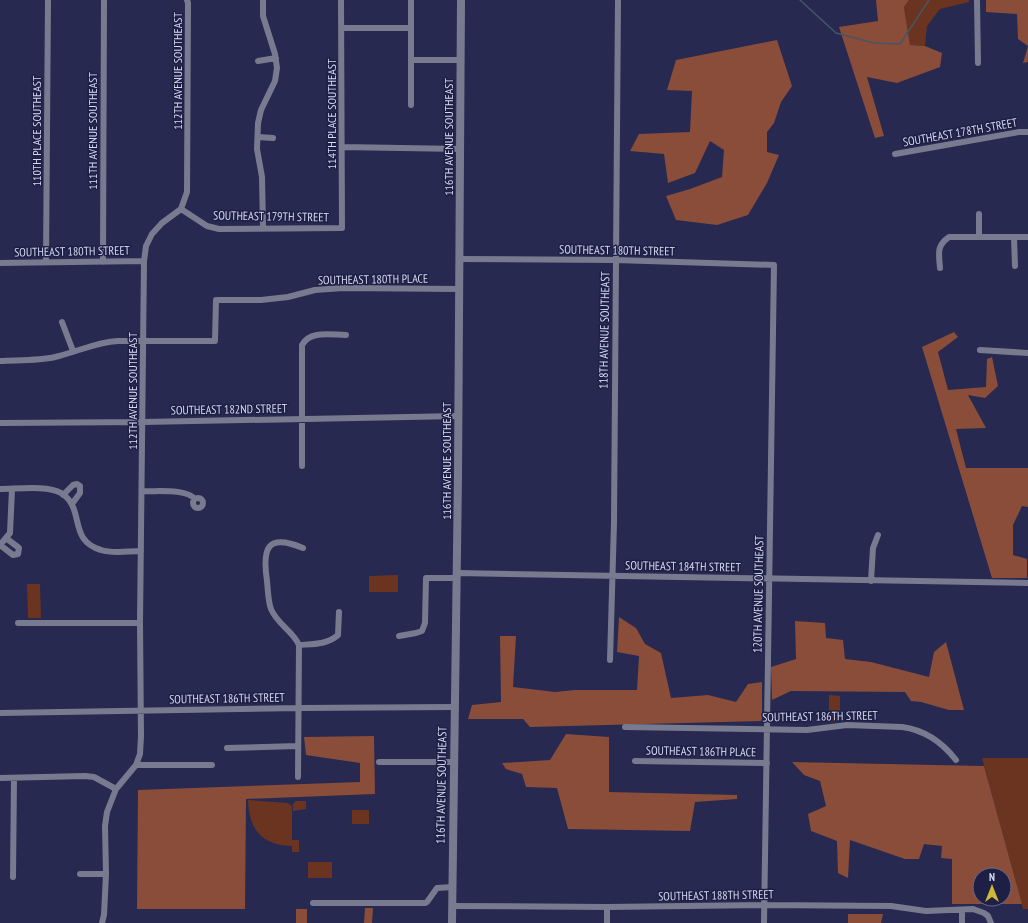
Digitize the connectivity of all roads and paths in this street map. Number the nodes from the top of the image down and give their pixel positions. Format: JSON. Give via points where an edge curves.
{"nodes":[{"id":1,"x":48,"y":0,"type":"edge"},
{"id":2,"x":104,"y":0,"type":"edge"},
{"id":3,"x":187,"y":0,"type":"edge"},
{"id":4,"x":263,"y":0,"type":"edge"},
{"id":5,"x":341,"y":0,"type":"edge"},
{"id":6,"x":411,"y":0,"type":"edge"},
{"id":7,"x":461,"y":0,"type":"edge"},
{"id":8,"x":618,"y":0,"type":"edge"},
{"id":9,"x":977,"y":0,"type":"edge"},
{"id":10,"x":341,"y":28,"type":"junction"},
{"id":11,"x":411,"y":28,"type":"junction"},
{"id":12,"x":276,"y":58,"type":"junction"},
{"id":13,"x":411,"y":60,"type":"junction"},
{"id":14,"x":460,"y":60,"type":"junction"},
{"id":15,"x":258,"y":61,"type":"dead end"},
{"id":16,"x":978,"y":63,"type":"dead end"},
{"id":17,"x":411,"y":105,"type":"dead end"},
{"id":18,"x":1028,"y":132,"type":"edge"},
{"id":19,"x":258,"y":137,"type":"junction"},
{"id":20,"x":273,"y":138,"type":"dead end"},
{"id":21,"x":342,"y":147,"type":"junction"},
{"id":22,"x":460,"y":149,"type":"junction"},
{"id":23,"x":895,"y":154,"type":"dead end"},
{"id":24,"x":181,"y":209,"type":"junction"},
{"id":25,"x":979,"y":214,"type":"dead end"},
{"id":26,"x":263,"y":228,"type":"junction"},
{"id":27,"x":342,"y":228,"type":"joint"},
{"id":28,"x":979,"y":237,"type":"junction"},
{"id":29,"x":1014,"y":237,"type":"junction"},
{"id":30,"x":1028,"y":237,"type":"edge"},
{"id":31,"x":460,"y":259,"type":"junction"},
{"id":32,"x":616,"y":260,"type":"junction"},
{"id":33,"x":144,"y":261,"type":"junction"},
{"id":34,"x":46,"y":262,"type":"junction"},
{"id":35,"x":103,"y":262,"type":"junction"},
{"id":36,"x":0,"y":264,"type":"edge"},
{"id":37,"x":774,"y":265,"type":"joint"},
{"id":38,"x":1015,"y":266,"type":"dead end"},
{"id":39,"x":940,"y":268,"type":"dead end"},
{"id":40,"x":459,"y":289,"type":"junction"},
{"id":41,"x":62,"y":322,"type":"dead end"},
{"id":42,"x":346,"y":335,"type":"dead end"},
{"id":43,"x":143,"y":340,"type":"junction"},
{"id":44,"x":980,"y":350,"type":"dead end"},
{"id":45,"x":72,"y":352,"type":"junction"},
{"id":46,"x":1028,"y":353,"type":"edge"},
{"id":47,"x":0,"y":360,"type":"edge"},
{"id":48,"x":459,"y":416,"type":"junction"},
{"id":49,"x":301,"y":419,"type":"junction"},
{"id":50,"x":143,"y":422,"type":"junction"},
{"id":51,"x":0,"y":423,"type":"edge"},
{"id":52,"x":302,"y":466,"type":"dead end"},
{"id":53,"x":0,"y":489,"type":"edge"},
{"id":54,"x":12,"y":489,"type":"junction"},
{"id":55,"x":142,"y":491,"type":"junction"},
{"id":56,"x":63,"y":495,"type":"junction"},
{"id":57,"x":195,"y":499,"type":"dead end"},
{"id":58,"x":72,"y":504,"type":"junction"},
{"id":59,"x":878,"y":535,"type":"dead end"},
{"id":60,"x":6,"y":539,"type":"junction"},
{"id":61,"x":0,"y":545,"type":"edge"},
{"id":62,"x":303,"y":548,"type":"dead end"},
{"id":63,"x":141,"y":551,"type":"junction"},
{"id":64,"x":457,"y":575,"type":"junction"},
{"id":65,"x":613,"y":576,"type":"junction"},
{"id":66,"x":769,"y":579,"type":"junction"},
{"id":67,"x":871,"y":581,"type":"junction"},
{"id":68,"x":1028,"y":583,"type":"edge"},
{"id":69,"x":338,"y":612,"type":"dead end"},
{"id":70,"x":18,"y":623,"type":"dead end"},
{"id":71,"x":140,"y":623,"type":"junction"},
{"id":72,"x":399,"y":636,"type":"dead end"},
{"id":73,"x":299,"y":645,"type":"junction"},
{"id":74,"x":610,"y":660,"type":"dead end"},
{"id":75,"x":454,"y":707,"type":"junction"},
{"id":76,"x":299,"y":708,"type":"junction"},
{"id":77,"x":141,"y":711,"type":"junction"},
{"id":78,"x":0,"y":713,"type":"edge"},
{"id":79,"x":625,"y":726,"type":"dead end"},
{"id":80,"x":767,"y":728,"type":"junction"},
{"id":81,"x":298,"y":746,"type":"junction"},
{"id":82,"x":227,"y":748,"type":"dead end"},
{"id":83,"x":956,"y":760,"type":"dead end"},
{"id":84,"x":635,"y":761,"type":"dead end"},
{"id":85,"x":379,"y":762,"type":"dead end"},
{"id":86,"x":453,"y":762,"type":"junction"},
{"id":87,"x":767,"y":762,"type":"junction"},
{"id":88,"x":136,"y":765,"type":"junction"},
{"id":89,"x":212,"y":765,"type":"dead end"},
{"id":90,"x":0,"y":778,"type":"edge"},
{"id":91,"x":14,"y":778,"type":"junction"},
{"id":92,"x":298,"y":778,"type":"dead end"},
{"id":93,"x":116,"y":789,"type":"junction"},
{"id":94,"x":80,"y":874,"type":"dead end"},
{"id":95,"x":106,"y":874,"type":"junction"},
{"id":96,"x":14,"y":877,"type":"dead end"},
{"id":97,"x":452,"y":887,"type":"junction"},
{"id":98,"x":313,"y":903,"type":"dead end"},
{"id":99,"x":764,"y":905,"type":"junction"},
{"id":100,"x":452,"y":906,"type":"junction"},
{"id":101,"x":607,"y":907,"type":"junction"},
{"id":102,"x":962,"y":910,"type":"junction"},
{"id":103,"x":102,"y":923,"type":"edge"},
{"id":104,"x":452,"y":923,"type":"edge"},
{"id":105,"x":607,"y":923,"type":"edge"},
{"id":106,"x":764,"y":923,"type":"edge"},
{"id":107,"x":962,"y":923,"type":"edge"},
{"id":108,"x":991,"y":923,"type":"edge"}],
"edges":[{"from":1,"to":34,"type":"street","name":"110TH PLACE SOUTHEAST"},
{"from":2,"to":35,"type":"street","name":"111TH AVENUE SOUTHEAST"},
{"from":3,"to":24,"type":"street","name":"112TH AVENUE SOUTHEAST","via":[[188,180]]},
{"from":4,"to":12,"type":"street","via":[[265,25]]},
{"from":5,"to":10,"type":"street","name":"114TH PLACE SOUTHEAST"},
{"from":6,"to":11,"type":"street"},
{"from":7,"to":14,"type":"street","name":"116TH AVENUE SOUTHEAST"},
{"from":8,"to":32,"type":"street","name":"118TH AVENUE SOUTHEAST"},
{"from":9,"to":16,"type":"street"},
{"from":10,"to":11,"type":"street"},
{"from":10,"to":21,"type":"street","name":"114TH PLACE SOUTHEAST"},
{"from":11,"to":13,"type":"street"},
{"from":12,"to":15,"type":"street"},
{"from":12,"to":19,"type":"street","via":[[275,81],[258,123]]},
{"from":13,"to":14,"type":"street"},
{"from":13,"to":17,"type":"street"},
{"from":14,"to":22,"type":"street","name":"116TH AVENUE SOUTHEAST"},
{"from":18,"to":23,"type":"street","name":"SOUTHEAST 178TH STREET"},
{"from":19,"to":20,"type":"street"},
{"from":19,"to":26,"type":"street"},
{"from":21,"to":22,"type":"street"},
{"from":21,"to":27,"type":"street","name":"114TH PLACE SOUTHEAST"},
{"from":22,"to":31,"type":"street","name":"116TH AVENUE SOUTHEAST"},
{"from":24,"to":26,"type":"street","name":"SOUTHEAST 179TH STREET","via":[[207,226],[219,229]]},
{"from":24,"to":33,"type":"street","name":"112TH AVENUE SOUTHEAST","via":[[152,234],[146,246]]},
{"from":25,"to":28,"type":"street"},
{"from":26,"to":27,"type":"street","name":"SOUTHEAST 179TH STREET"},
{"from":28,"to":29,"type":"street"},
{"from":28,"to":39,"type":"street","via":[[948,237],[940,246]]},
{"from":29,"to":30,"type":"street"},
{"from":29,"to":38,"type":"street"},
{"from":31,"to":32,"type":"street","name":"SOUTHEAST 180TH STREET"},
{"from":31,"to":40,"type":"street","name":"116TH AVENUE SOUTHEAST"},
{"from":32,"to":37,"type":"street","name":"SOUTHEAST 180TH STREET"},
{"from":32,"to":65,"type":"street","name":"118TH AVENUE SOUTHEAST"},
{"from":33,"to":35,"type":"street","name":"SOUTHEAST 180TH STREET"},
{"from":33,"to":43,"type":"street","name":"112TH AVENUE SOUTHEAST"},
{"from":34,"to":35,"type":"street","name":"SOUTHEAST 180TH STREET"},
{"from":34,"to":36,"type":"street","name":"SOUTHEAST 180TH STREET"},
{"from":37,"to":66,"type":"street","name":"120TH AVENUE SOUTHEAST"},
{"from":40,"to":43,"type":"street","name":"SOUTHEAST 180TH PLACE","via":[[343,288],[315,290],[262,300],[216,300],[215,341]]},
{"from":40,"to":48,"type":"street","name":"116TH AVENUE SOUTHEAST"},
{"from":41,"to":45,"type":"street"},
{"from":42,"to":49,"type":"street","via":[[312,335],[304,341]]},
{"from":43,"to":45,"type":"street","via":[[104,342]]},
{"from":43,"to":50,"type":"street","name":"112TH AVENUE SOUTHEAST"},
{"from":44,"to":46,"type":"street"},
{"from":45,"to":47,"type":"street","via":[[45,359]]},
{"from":48,"to":49,"type":"street","name":"SOUTHEAST 182ND STREET"},
{"from":48,"to":64,"type":"street","name":"116TH AVENUE SOUTHEAST"},
{"from":49,"to":50,"type":"street","name":"SOUTHEAST 182ND STREET"},
{"from":49,"to":52,"type":"street"},
{"from":50,"to":51,"type":"street","name":"SOUTHEAST 182ND STREET"},
{"from":50,"to":55,"type":"street","name":"112TH AVENUE SOUTHEAST"},
{"from":53,"to":54,"type":"street"},
{"from":54,"to":56,"type":"street","via":[[50,489]]},
{"from":54,"to":60,"type":"street","via":[[11,526]]},
{"from":55,"to":57,"type":"street","via":[[185,493]]},
{"from":55,"to":63,"type":"street","name":"112TH AVENUE SOUTHEAST"},
{"from":56,"to":58,"type":"street"},
{"from":56,"to":58,"type":"street","via":[[73,485],[80,486],[80,493]]},
{"from":58,"to":63,"type":"street","via":[[79,531],[83,539],[90,544],[111,552]]},
{"from":59,"to":67,"type":"street","via":[[873,548]]},
{"from":60,"to":61,"type":"street"},
{"from":60,"to":61,"type":"street","via":[[19,548],[18,554],[13,555]]},
{"from":62,"to":73,"type":"street","via":[[290,542],[276,543],[267,550],[265,558],[271,608],[275,617],[297,639]]},
{"from":63,"to":71,"type":"street","name":"112TH AVENUE SOUTHEAST"},
{"from":64,"to":65,"type":"street","name":"SOUTHEAST 184TH STREET"},
{"from":64,"to":72,"type":"street","name":"SOUTHEAST 184TH STREET","via":[[426,578],[422,631]]},
{"from":64,"to":75,"type":"street","name":"116TH AVENUE SOUTHEAST"},
{"from":65,"to":66,"type":"street","name":"SOUTHEAST 184TH STREET"},
{"from":65,"to":74,"type":"street","name":"118TH AVENUE SOUTHEAST"},
{"from":66,"to":67,"type":"street","name":"SOUTHEAST 184TH STREET"},
{"from":66,"to":80,"type":"street","name":"120TH AVENUE SOUTHEAST"},
{"from":67,"to":68,"type":"street","name":"SOUTHEAST 184TH STREET"},
{"from":69,"to":73,"type":"street","via":[[338,635],[333,640]]},
{"from":70,"to":71,"type":"street"},
{"from":71,"to":77,"type":"street","name":"112TH AVENUE SOUTHEAST"},
{"from":73,"to":76,"type":"street"},
{"from":75,"to":76,"type":"street","name":"SOUTHEAST 186TH STREET"},
{"from":75,"to":86,"type":"street","name":"116TH AVENUE SOUTHEAST"},
{"from":76,"to":77,"type":"street","name":"SOUTHEAST 186TH STREET"},
{"from":76,"to":81,"type":"street"},
{"from":77,"to":78,"type":"street","name":"SOUTHEAST 186TH STREET"},
{"from":77,"to":88,"type":"street","name":"112TH AVENUE SOUTHEAST","via":[[140,754]]},
{"from":79,"to":80,"type":"street","name":"SOUTHEAST 186TH STREET"},
{"from":80,"to":83,"type":"street","name":"SOUTHEAST 186TH STREET","via":[[807,730],[847,725],[911,728],[936,740]]},
{"from":80,"to":87,"type":"street","name":"120TH AVENUE SOUTHEAST"},
{"from":81,"to":82,"type":"street"},
{"from":81,"to":92,"type":"street"},
{"from":84,"to":87,"type":"street","name":"SOUTHEAST 186TH PLACE"},
{"from":85,"to":86,"type":"street"},
{"from":86,"to":97,"type":"street","name":"116TH AVENUE SOUTHEAST"},
{"from":87,"to":99,"type":"street","name":"120TH AVENUE SOUTHEAST"},
{"from":88,"to":89,"type":"street"},
{"from":88,"to":93,"type":"street","name":"112TH AVENUE SOUTHEAST"},
{"from":90,"to":91,"type":"street"},
{"from":91,"to":93,"type":"street","via":[[85,776],[94,777]]},
{"from":91,"to":96,"type":"street"},
{"from":93,"to":95,"type":"street","name":"112TH AVENUE SOUTHEAST","via":[[107,812],[105,826]]},
{"from":94,"to":95,"type":"street"},
{"from":95,"to":103,"type":"street","name":"112TH AVENUE SOUTHEAST"},
{"from":97,"to":98,"type":"street","via":[[437,888],[424,903]]},
{"from":97,"to":100,"type":"street","name":"116TH AVENUE SOUTHEAST"},
{"from":99,"to":101,"type":"street","name":"SOUTHEAST 188TH STREET"},
{"from":99,"to":102,"type":"street","name":"SOUTHEAST 188TH STREET","via":[[891,906],[926,911]]},
{"from":99,"to":106,"type":"street","name":"120TH AVENUE SOUTHEAST"},
{"from":100,"to":101,"type":"street","name":"SOUTHEAST 188TH STREET"},
{"from":100,"to":104,"type":"street","name":"116TH AVENUE SOUTHEAST"},
{"from":101,"to":105,"type":"street"},
{"from":102,"to":107,"type":"street"},
{"from":102,"to":108,"type":"street","name":"SOUTHEAST 188TH STREET","via":[[980,911],[988,916]]}]}
